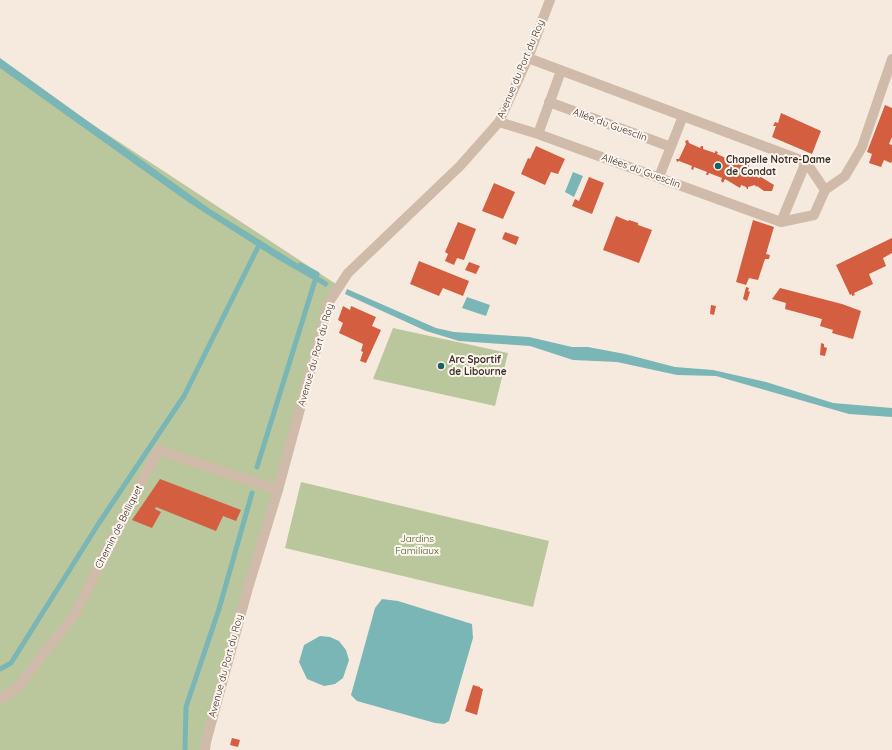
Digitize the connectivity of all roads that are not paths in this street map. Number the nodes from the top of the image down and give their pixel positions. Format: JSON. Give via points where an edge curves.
{"nodes":[{"id":1,"x":550,"y":0,"type":"edge"},
{"id":2,"x":528,"y":58,"type":"junction"},
{"id":3,"x":892,"y":60,"type":"edge"},
{"id":4,"x":561,"y":71,"type":"junction"},
{"id":5,"x":549,"y":102,"type":"junction"},
{"id":6,"x":683,"y":116,"type":"junction"},
{"id":7,"x":499,"y":122,"type":"junction"},
{"id":8,"x":538,"y":134,"type":"junction"},
{"id":9,"x":671,"y":147,"type":"junction"},
{"id":10,"x":806,"y":162,"type":"junction"},
{"id":11,"x":659,"y":177,"type":"junction"},
{"id":12,"x":825,"y":190,"type":"junction"},
{"id":13,"x":782,"y":222,"type":"junction"},
{"id":14,"x":278,"y":490,"type":"junction"},
{"id":15,"x":0,"y":699,"type":"edge"},
{"id":16,"x":205,"y":750,"type":"edge"}],
"edges":[{"from":1,"to":2,"type":"street","name":"Avenue du Port du Roy"},
{"from":2,"to":4,"type":"street"},
{"from":2,"to":7,"type":"street","name":"Avenue du Port du Roy"},
{"from":3,"to":12,"type":"street","via":[[862,147],[845,176]]},
{"from":4,"to":5,"type":"street"},
{"from":4,"to":6,"type":"street"},
{"from":5,"to":8,"type":"street"},
{"from":5,"to":9,"type":"street","name":"Allée du Guesclin"},
{"from":6,"to":9,"type":"street"},
{"from":6,"to":10,"type":"street"},
{"from":7,"to":8,"type":"street","name":"Allées du Guesclin"},
{"from":7,"to":14,"type":"street","name":"Avenue du Port du Roy","via":[[460,166],[348,273],[329,302]]},
{"from":8,"to":11,"type":"street","name":"Allées du Guesclin"},
{"from":9,"to":11,"type":"street"},
{"from":10,"to":12,"type":"street"},
{"from":10,"to":13,"type":"street"},
{"from":11,"to":13,"type":"street","name":"Allées du Guesclin"},
{"from":12,"to":13,"type":"street","via":[[814,215]]},
{"from":14,"to":15,"type":"street","name":"Chemin de Belliquet","via":[[158,450],[74,614],[17,688]]},
{"from":14,"to":16,"type":"street","name":"Avenue du Port du Roy","via":[[248,588]]}]}
